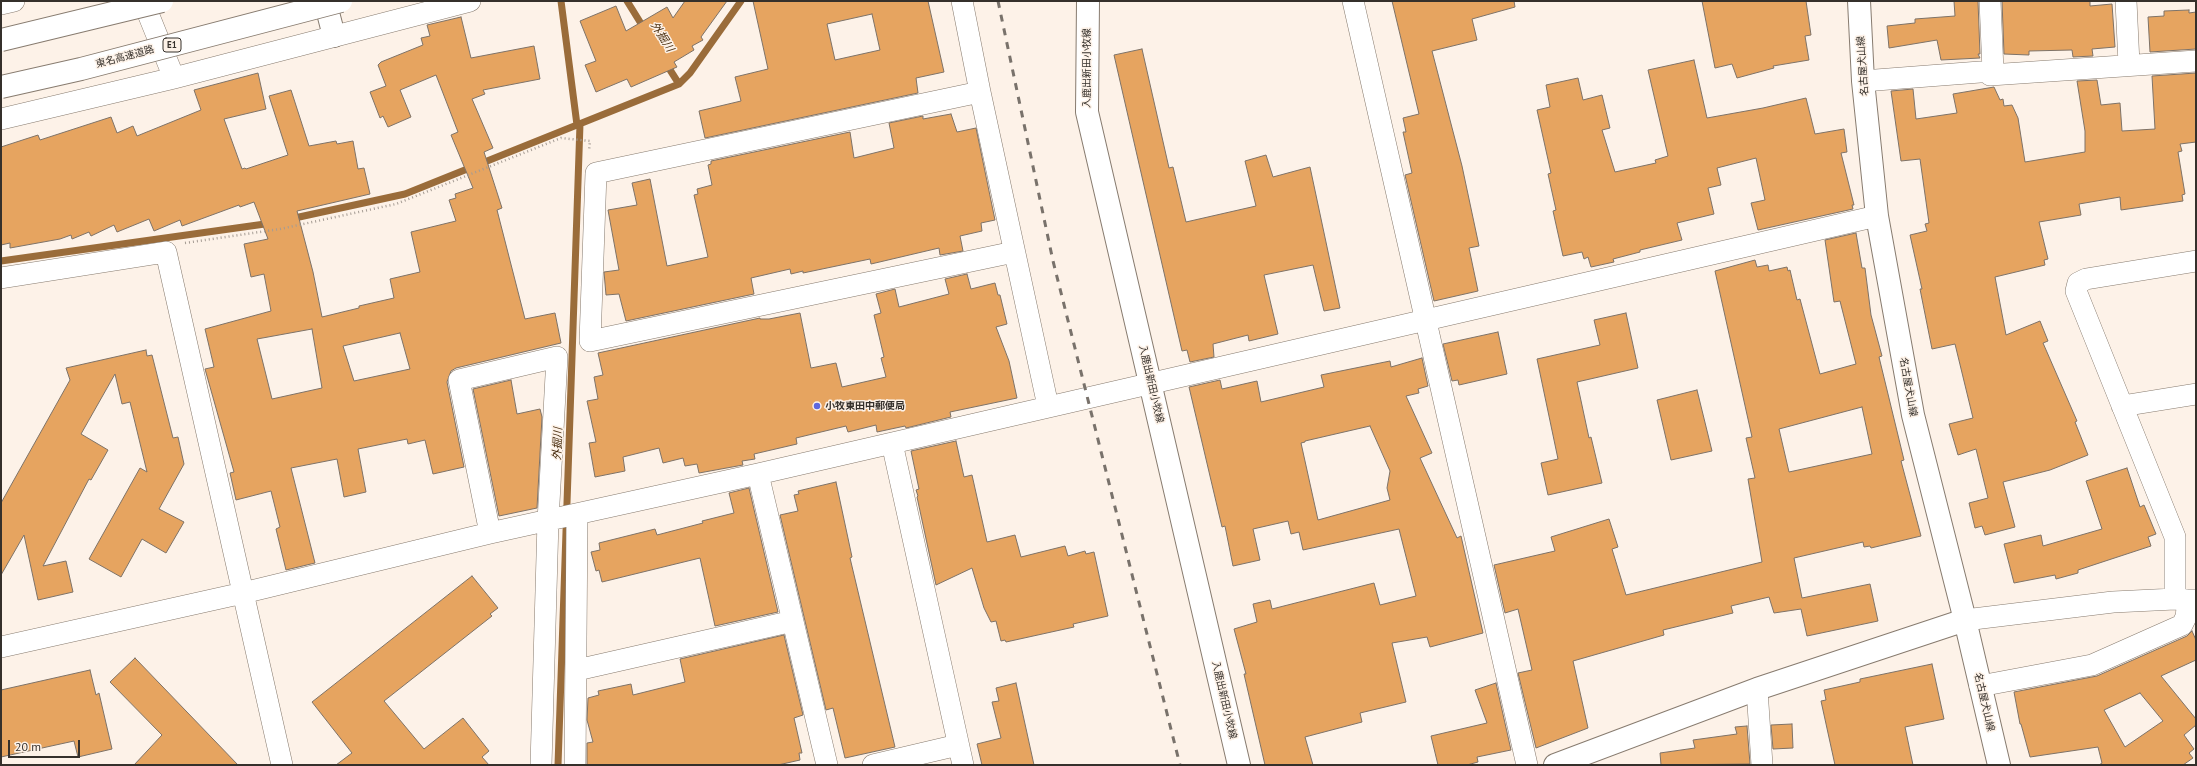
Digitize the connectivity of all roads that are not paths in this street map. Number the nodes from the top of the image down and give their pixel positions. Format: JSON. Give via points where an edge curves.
{"nodes":[{"id":1,"x":14,"y":1,"type":"edge"},
{"id":2,"x":143,"y":1,"type":"edge"},
{"id":3,"x":162,"y":1,"type":"edge"},
{"id":4,"x":325,"y":1,"type":"edge"},
{"id":5,"x":342,"y":1,"type":"edge"},
{"id":6,"x":470,"y":1,"type":"edge"},
{"id":7,"x":962,"y":1,"type":"edge"},
{"id":8,"x":1088,"y":1,"type":"edge"},
{"id":9,"x":1353,"y":1,"type":"edge"},
{"id":10,"x":1859,"y":1,"type":"edge"},
{"id":11,"x":1990,"y":1,"type":"edge"},
{"id":12,"x":2126,"y":1,"type":"edge"},
{"id":13,"x":1,"y":4,"type":"edge"},
{"id":14,"x":334,"y":36,"type":"junction"},
{"id":15,"x":1,"y":40,"type":"edge"},
{"id":16,"x":2196,"y":61,"type":"edge"},
{"id":17,"x":2129,"y":64,"type":"junction"},
{"id":18,"x":1993,"y":71,"type":"junction"},
{"id":19,"x":174,"y":78,"type":"junction"},
{"id":20,"x":1863,"y":81,"type":"junction"},
{"id":21,"x":1,"y":87,"type":"edge"},
{"id":22,"x":980,"y":92,"type":"junction"},
{"id":23,"x":1,"y":119,"type":"edge"},
{"id":24,"x":1877,"y":216,"type":"junction"},
{"id":25,"x":1014,"y":252,"type":"junction"},
{"id":26,"x":2196,"y":261,"type":"edge"},
{"id":27,"x":1,"y":278,"type":"edge"},
{"id":28,"x":1424,"y":321,"type":"junction"},
{"id":29,"x":1151,"y":383,"type":"junction"},
{"id":30,"x":2196,"y":394,"type":"edge"},
{"id":31,"x":1048,"y":406,"type":"junction"},
{"id":32,"x":2122,"y":406,"type":"junction"},
{"id":33,"x":892,"y":443,"type":"junction"},
{"id":34,"x":758,"y":474,"type":"junction"},
{"id":35,"x":577,"y":514,"type":"junction"},
{"id":36,"x":548,"y":521,"type":"junction"},
{"id":37,"x":490,"y":533,"type":"junction"},
{"id":38,"x":243,"y":594,"type":"junction"},
{"id":39,"x":2186,"y":600,"type":"edge"},
{"id":40,"x":1965,"y":620,"type":"junction"},
{"id":41,"x":793,"y":621,"type":"junction"},
{"id":42,"x":1,"y":647,"type":"edge"},
{"id":43,"x":577,"y":670,"type":"junction"},
{"id":44,"x":1980,"y":686,"type":"junction"},
{"id":45,"x":1757,"y":689,"type":"junction"},
{"id":46,"x":961,"y":755,"type":"edge"},
{"id":47,"x":282,"y":765,"type":"edge"},
{"id":48,"x":541,"y":765,"type":"edge"},
{"id":49,"x":575,"y":765,"type":"edge"},
{"id":50,"x":827,"y":765,"type":"edge"},
{"id":51,"x":873,"y":765,"type":"edge"},
{"id":52,"x":1239,"y":765,"type":"edge"},
{"id":53,"x":1527,"y":765,"type":"edge"},
{"id":54,"x":1555,"y":765,"type":"edge"},
{"id":55,"x":1762,"y":765,"type":"edge"},
{"id":56,"x":1999,"y":765,"type":"edge"}],
"edges":[{"from":1,"to":13,"type":"street"},
{"from":2,"to":19,"type":"street"},
{"from":3,"to":15,"type":"main road","bridge":true},
{"from":4,"to":14,"type":"main road"},
{"from":5,"to":21,"type":"main road","name":"東名高速道路","number":"E1","bridge":true},
{"from":6,"to":14,"type":"street"},
{"from":7,"to":22,"type":"street"},
{"from":8,"to":29,"type":"main road","name":"入鹿出新田小牧線","via":[[1087,112]]},
{"from":9,"to":28,"type":"street"},
{"from":10,"to":20,"type":"main road","name":"名古屋犬山線"},
{"from":11,"to":18,"type":"street"},
{"from":12,"to":17,"type":"street"},
{"from":14,"to":19,"type":"street"},
{"from":16,"to":17,"type":"street"},
{"from":17,"to":18,"type":"street","via":[[1990,75]]},
{"from":18,"to":20,"type":"street"},
{"from":19,"to":23,"type":"street"},
{"from":20,"to":24,"type":"main road","name":"名古屋犬山線"},
{"from":22,"to":25,"type":"street"},
{"from":22,"to":25,"type":"street","via":[[596,173],[590,341]]},
{"from":24,"to":28,"type":"street"},
{"from":24,"to":40,"type":"main road","name":"名古屋犬山線","via":[[1913,415]]},
{"from":25,"to":31,"type":"street"},
{"from":26,"to":32,"type":"street","via":[[2086,279],[2078,283],[2076,291]]},
{"from":27,"to":38,"type":"street","via":[[166,252]]},
{"from":28,"to":29,"type":"street"},
{"from":28,"to":53,"type":"street"},
{"from":29,"to":31,"type":"street"},
{"from":29,"to":52,"type":"main road","name":"入鹿出新田小牧線"},
{"from":30,"to":32,"type":"street"},
{"from":31,"to":33,"type":"street"},
{"from":32,"to":39,"type":"street","via":[[2175,537]]},
{"from":33,"to":34,"type":"street"},
{"from":33,"to":46,"type":"street"},
{"from":34,"to":35,"type":"street"},
{"from":34,"to":41,"type":"street"},
{"from":35,"to":36,"type":"street"},
{"from":35,"to":43,"type":"street"},
{"from":36,"to":37,"type":"street"},
{"from":36,"to":37,"type":"street","via":[[557,356],[459,380]]},
{"from":36,"to":48,"type":"street"},
{"from":37,"to":38,"type":"street"},
{"from":38,"to":42,"type":"street"},
{"from":38,"to":47,"type":"street"},
{"from":39,"to":40,"type":"street","via":[[2084,605]]},
{"from":39,"to":44,"type":"street","via":[[2186,617],[2182,625],[2092,665]]},
{"from":40,"to":44,"type":"main road","name":"名古屋犬山線"},
{"from":40,"to":45,"type":"main road"},
{"from":41,"to":43,"type":"street"},
{"from":41,"to":50,"type":"street"},
{"from":43,"to":49,"type":"street"},
{"from":44,"to":56,"type":"main road","name":"名古屋犬山線"},
{"from":45,"to":54,"type":"main road"},
{"from":45,"to":55,"type":"street"},
{"from":46,"to":51,"type":"street"}]}
